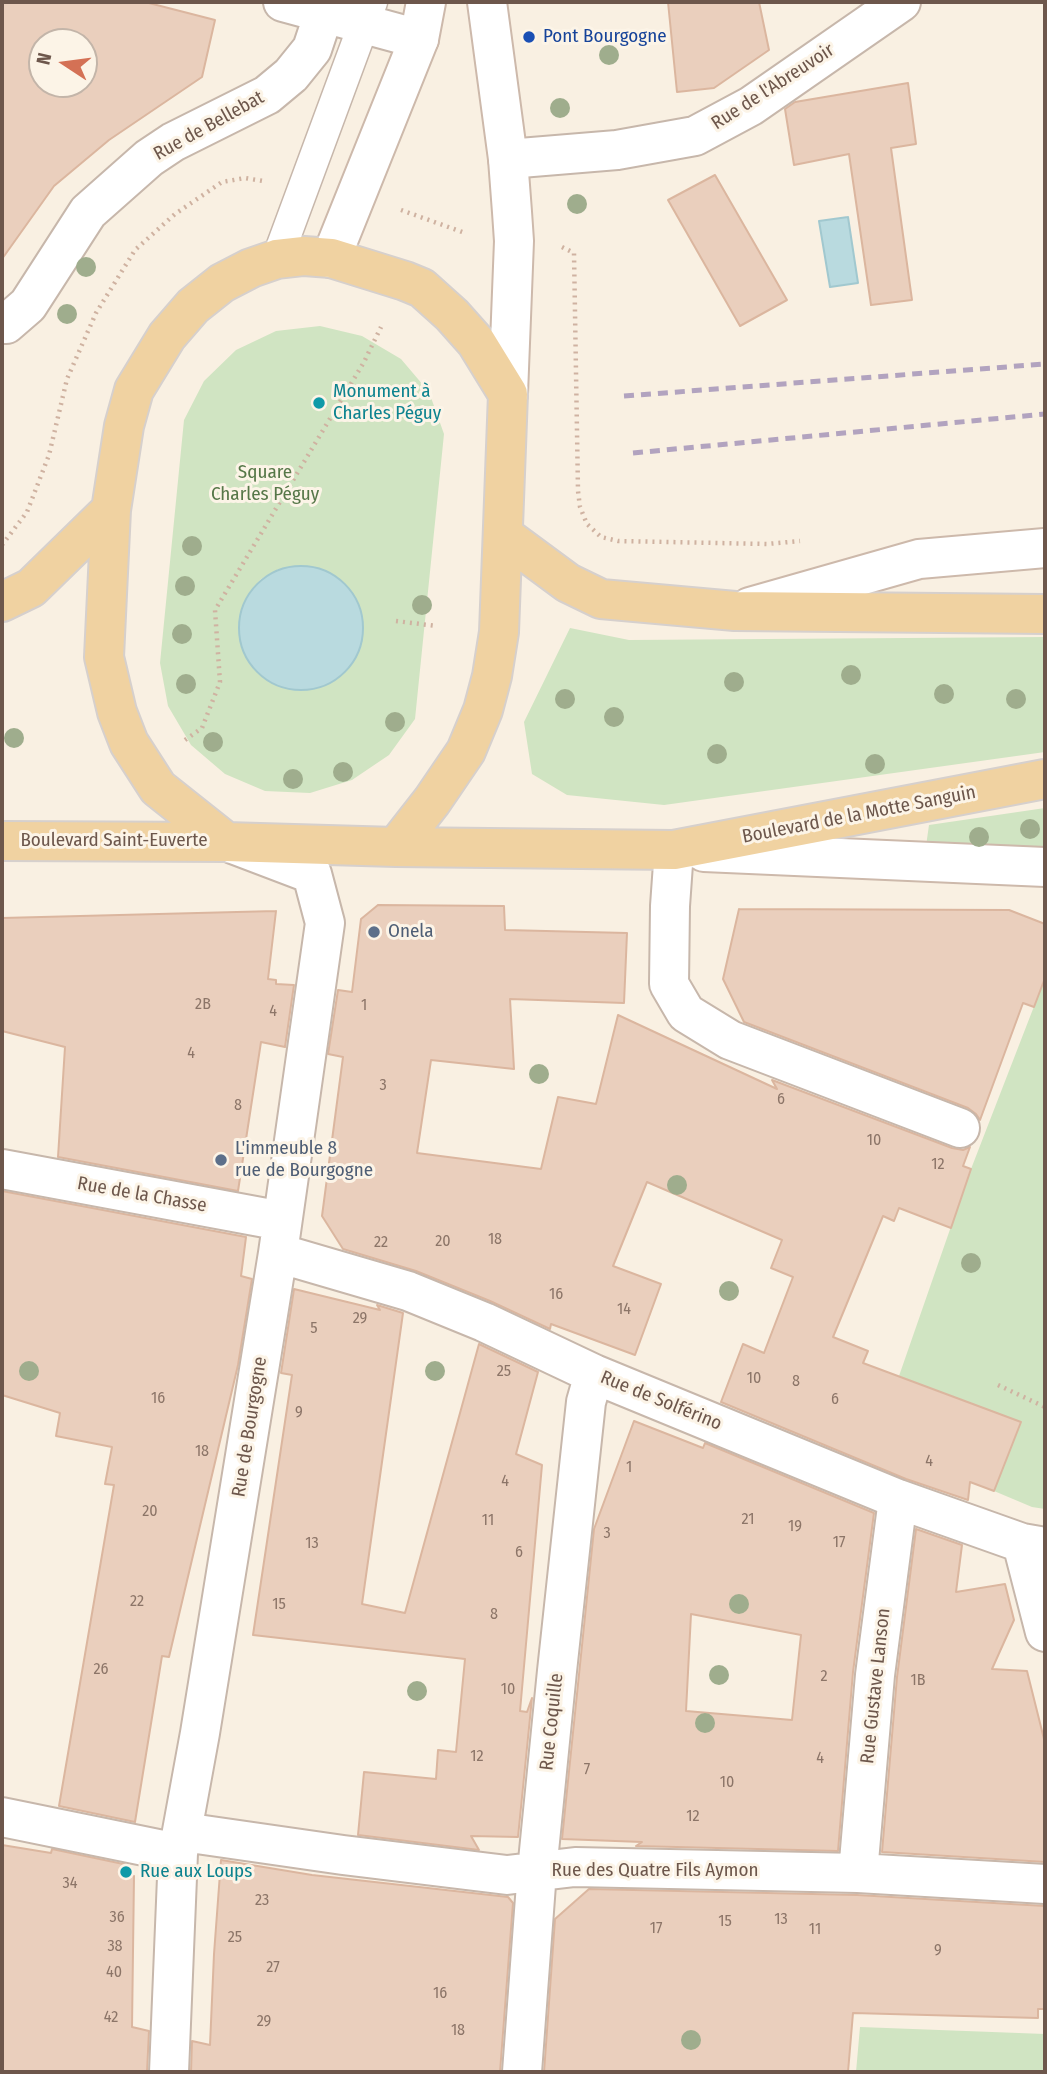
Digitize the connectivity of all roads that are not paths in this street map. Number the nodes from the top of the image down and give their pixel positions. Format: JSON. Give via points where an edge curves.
{"nodes":[{"id":1,"x":283,"y":2,"type":"edge"},
{"id":2,"x":425,"y":2,"type":"edge"},
{"id":3,"x":487,"y":2,"type":"edge"},
{"id":4,"x":901,"y":2,"type":"edge"},
{"id":5,"x":324,"y":13,"type":"junction"},
{"id":6,"x":368,"y":13,"type":"edge"},
{"id":7,"x":419,"y":39,"type":"junction"},
{"id":8,"x":508,"y":159,"type":"junction"},
{"id":9,"x":331,"y":258,"type":"junction"},
{"id":10,"x":277,"y":259,"type":"junction"},
{"id":11,"x":2,"y":324,"type":"edge"},
{"id":12,"x":508,"y":394,"type":"junction"},
{"id":13,"x":111,"y":510,"type":"junction"},
{"id":14,"x":503,"y":536,"type":"junction"},
{"id":15,"x":1045,"y":548,"type":"edge"},
{"id":16,"x":2,"y":602,"type":"edge"},
{"id":17,"x":735,"y":611,"type":"junction"},
{"id":18,"x":1045,"y":614,"type":"edge"},
{"id":19,"x":1045,"y":779,"type":"edge"},
{"id":20,"x":2,"y":841,"type":"edge"},
{"id":21,"x":226,"y":842,"type":"junction"},
{"id":22,"x":396,"y":848,"type":"junction"},
{"id":23,"x":674,"y":850,"type":"junction"},
{"id":24,"x":1045,"y":867,"type":"edge"},
{"id":25,"x":960,"y":1128,"type":"dead end"},
{"id":26,"x":2,"y":1170,"type":"edge"},
{"id":27,"x":280,"y":1237,"type":"junction"},
{"id":28,"x":594,"y":1374,"type":"junction"},
{"id":29,"x":898,"y":1499,"type":"junction"},
{"id":30,"x":1034,"y":1545,"type":"edge"},
{"id":31,"x":1045,"y":1632,"type":"edge"},
{"id":32,"x":2,"y":1817,"type":"edge"},
{"id":33,"x":179,"y":1857,"type":"junction"},
{"id":34,"x":537,"y":1871,"type":"junction"},
{"id":35,"x":858,"y":1873,"type":"junction"},
{"id":36,"x":1045,"y":1884,"type":"edge"},
{"id":37,"x":169,"y":2072,"type":"edge"},
{"id":38,"x":522,"y":2072,"type":"edge"}],
"edges":[{"from":1,"to":5,"type":"street"},
{"from":2,"to":7,"type":"street"},
{"from":3,"to":8,"type":"street"},
{"from":4,"to":8,"type":"street","name":"Rue de l'Abreuvoir","via":[[751,106],[695,136],[617,150]]},
{"from":5,"to":6,"type":"street"},
{"from":5,"to":11,"type":"street","name":"Rue de Bellebat","via":[[312,49],[290,75],[267,95],[149,158],[88,212],[28,305]]},
{"from":6,"to":7,"type":"street"},
{"from":6,"to":10,"type":"lane"},
{"from":7,"to":9,"type":"street"},
{"from":8,"to":12,"type":"street","via":[[514,241]]},
{"from":9,"to":10,"type":"main road"},
{"from":9,"to":12,"type":"main road","via":[[422,288],[476,342]]},
{"from":10,"to":13,"type":"main road","via":[[222,283],[192,306],[167,336],[134,390]]},
{"from":12,"to":14,"type":"main road"},
{"from":13,"to":16,"type":"main road","via":[[31,588]]},
{"from":13,"to":21,"type":"main road","via":[[104,657],[117,712],[129,743],[158,788]]},
{"from":14,"to":17,"type":"main road","via":[[568,583],[601,599]]},
{"from":14,"to":22,"type":"main road","via":[[499,632],[483,710],[466,751]]},
{"from":15,"to":17,"type":"street","via":[[919,559]]},
{"from":17,"to":18,"type":"main road"},
{"from":19,"to":23,"type":"main road","name":"Boulevard de la Motte Sanguin"},
{"from":20,"to":21,"type":"main road","name":"Boulevard Saint-Euverte"},
{"from":21,"to":22,"type":"main road"},
{"from":21,"to":27,"type":"street","name":"Rue de Bourgogne","via":[[312,874],[325,923]]},
{"from":22,"to":23,"type":"main road","name":"Boulevard de la Motte Sanguin"},
{"from":23,"to":24,"type":"street","name":"Boulevard de la Motte Sanguin"},
{"from":23,"to":25,"type":"street","via":[[670,984],[686,1013],[730,1040]]},
{"from":26,"to":27,"type":"street","name":"Rue de la Chasse"},
{"from":27,"to":28,"type":"street","name":"Rue de Solférino","via":[[484,1322]]},
{"from":27,"to":33,"type":"street","name":"Rue de Bourgogne"},
{"from":28,"to":29,"type":"street","name":"Rue de Solférino"},
{"from":28,"to":34,"type":"street","name":"Rue Coquille","via":[[586,1402]]},
{"from":29,"to":30,"type":"street","name":"Rue de Solférino"},
{"from":29,"to":35,"type":"street","name":"Rue Gustave Lanson","via":[[875,1675]]},
{"from":30,"to":31,"type":"street"},
{"from":32,"to":33,"type":"street"},
{"from":33,"to":34,"type":"street","name":"Rue des Quatre Fils Aymon","via":[[344,1855],[494,1874]]},
{"from":33,"to":37,"type":"street","name":"Rue de Bourgogne"},
{"from":34,"to":35,"type":"street","name":"Rue des Quatre Fils Aymon","via":[[575,1867]]},
{"from":34,"to":38,"type":"street","name":"Rue Coquille"},
{"from":35,"to":36,"type":"street","name":"Rue des Quatre Fils Aymon"}]}
